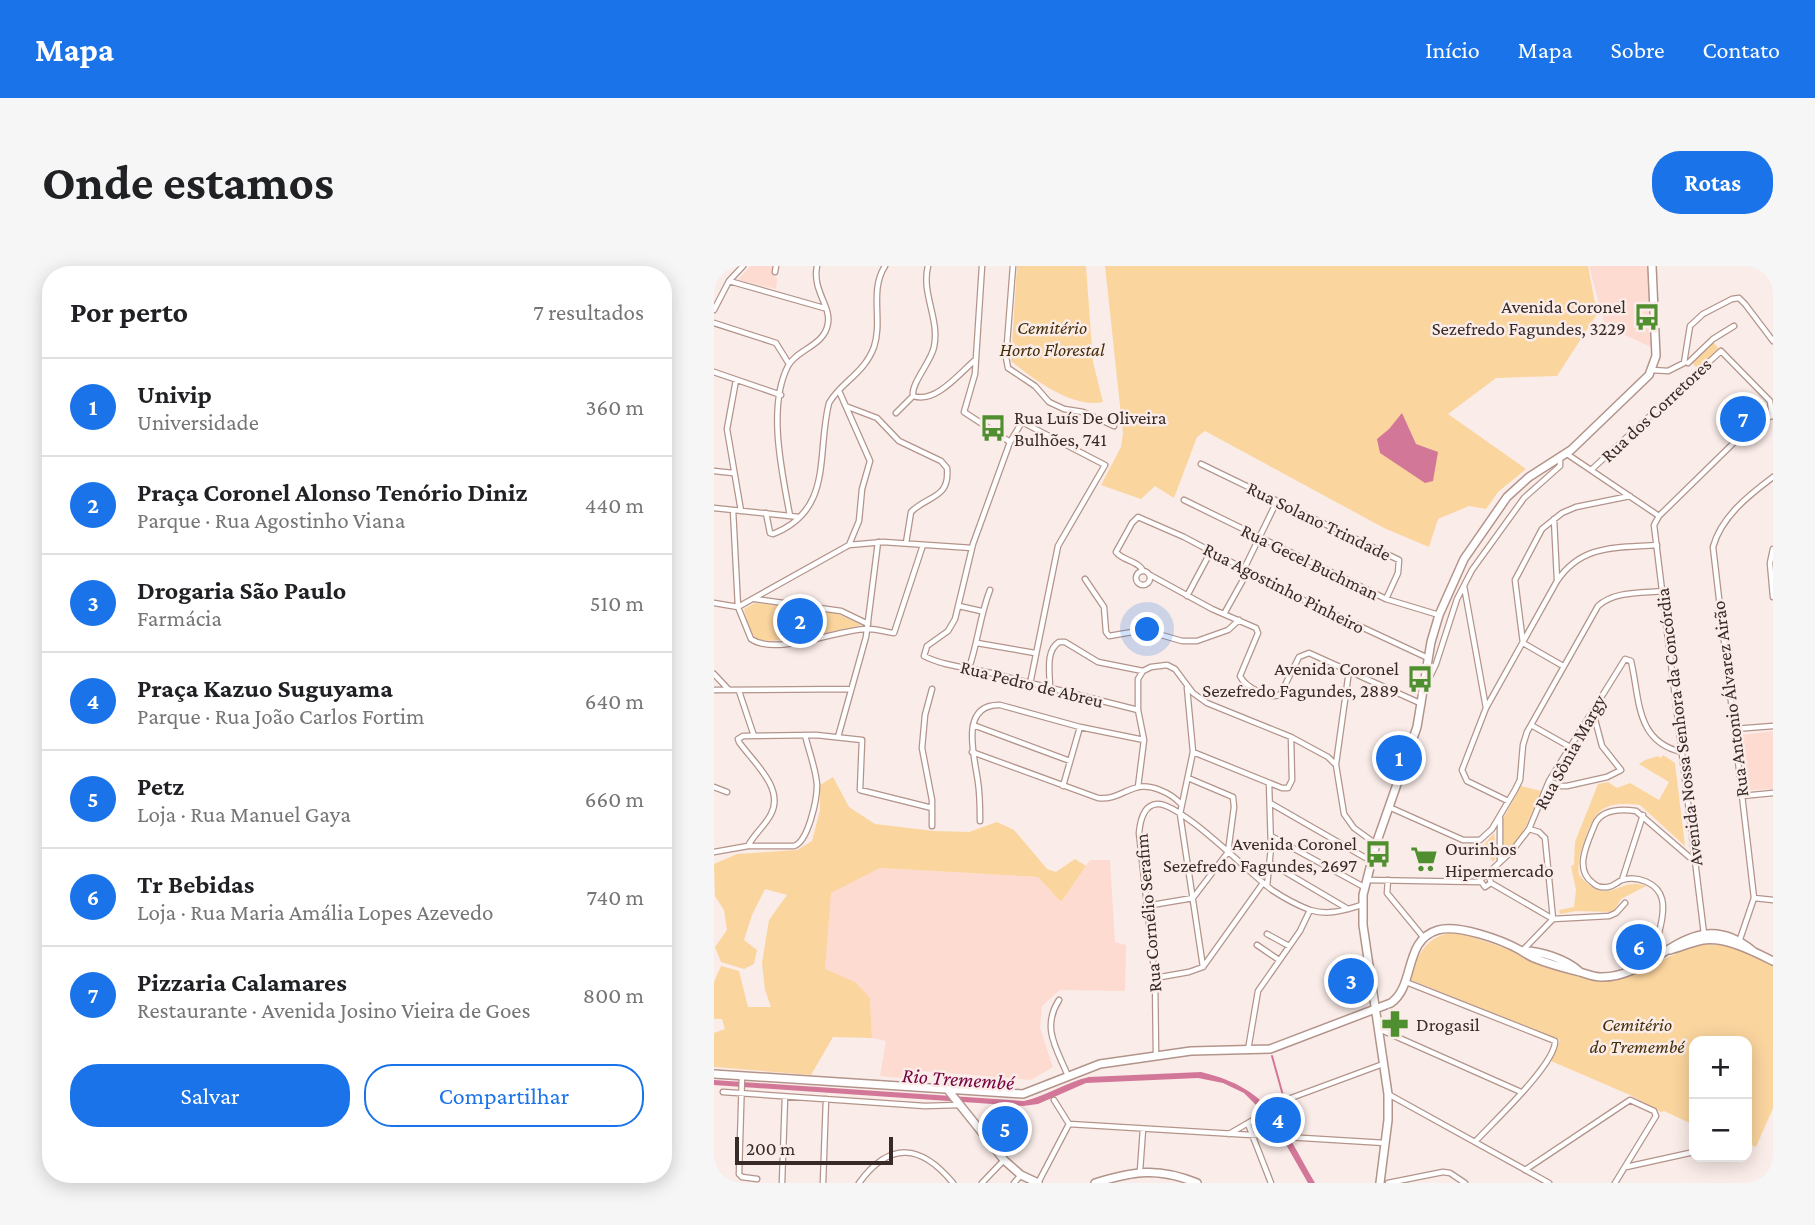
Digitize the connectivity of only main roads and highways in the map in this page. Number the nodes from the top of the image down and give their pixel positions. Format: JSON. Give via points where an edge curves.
{"nodes":[{"id":1,"x":1652,"y":266,"type":"edge"},
{"id":2,"x":1704,"y":936,"type":"junction"},
{"id":3,"x":1752,"y":951,"type":"junction"},
{"id":4,"x":1773,"y":961,"type":"edge"},
{"id":5,"x":1376,"y":1010,"type":"junction"},
{"id":6,"x":714,"y":1074,"type":"edge"},
{"id":7,"x":949,"y":1092,"type":"junction"},
{"id":8,"x":1038,"y":1183,"type":"edge"},
{"id":9,"x":1095,"y":1183,"type":"edge"},
{"id":10,"x":1197,"y":1183,"type":"edge"},
{"id":11,"x":1380,"y":1183,"type":"edge"}],
"edges":[{"from":1,"to":5,"type":"main road","via":[[1656,356],[1652,370],[1564,456],[1507,497],[1464,559],[1439,615],[1415,736],[1365,883],[1362,905]]},
{"from":2,"to":3,"type":"main road"},
{"from":2,"to":3,"type":"main road","via":[[1718,934]]},
{"from":2,"to":5,"type":"main road","via":[[1678,942],[1611,976],[1595,976],[1479,935],[1436,930],[1416,947],[1396,999]]},
{"from":3,"to":4,"type":"main road"},
{"from":5,"to":7,"type":"main road","via":[[1259,1051],[1198,1050],[1092,1066],[1023,1094]]},
{"from":5,"to":11,"type":"main road","via":[[1388,1094]]},
{"from":6,"to":7,"type":"main road"},
{"from":7,"to":8,"type":"main road","via":[[1004,1160]]},
{"from":9,"to":10,"type":"main road","via":[[1140,1171],[1172,1174]]}]}
